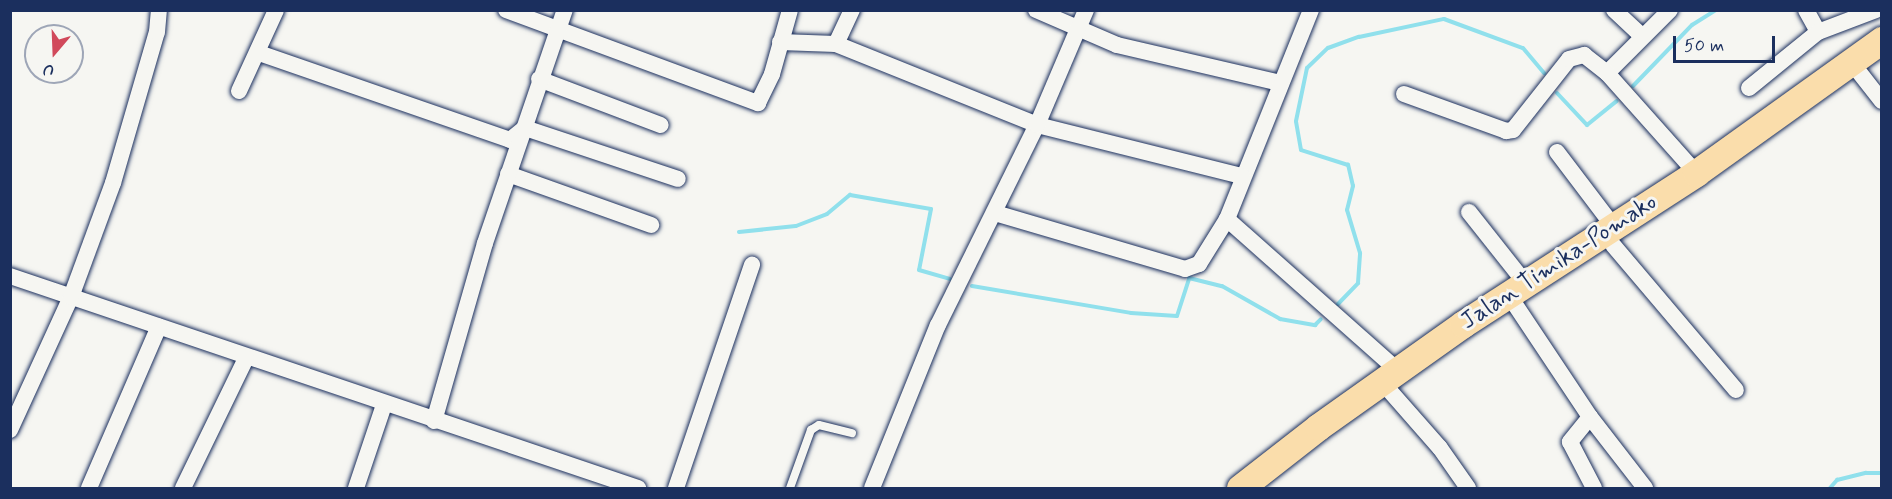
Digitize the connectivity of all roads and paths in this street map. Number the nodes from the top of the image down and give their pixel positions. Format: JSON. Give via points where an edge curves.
{"nodes":[{"id":1,"x":159,"y":10,"type":"edge"},
{"id":2,"x":276,"y":10,"type":"edge"},
{"id":3,"x":506,"y":10,"type":"edge"},
{"id":4,"x":565,"y":10,"type":"edge"},
{"id":5,"x":790,"y":10,"type":"edge"},
{"id":6,"x":852,"y":10,"type":"edge"},
{"id":7,"x":1036,"y":10,"type":"edge"},
{"id":8,"x":1086,"y":10,"type":"edge"},
{"id":9,"x":1311,"y":10,"type":"edge"},
{"id":10,"x":1614,"y":10,"type":"edge"},
{"id":11,"x":1670,"y":10,"type":"edge"},
{"id":12,"x":1806,"y":10,"type":"edge"},
{"id":13,"x":1876,"y":10,"type":"edge"},
{"id":14,"x":558,"y":28,"type":"junction"},
{"id":15,"x":1078,"y":30,"type":"junction"},
{"id":16,"x":1818,"y":32,"type":"junction"},
{"id":17,"x":1642,"y":36,"type":"junction"},
{"id":18,"x":1881,"y":40,"type":"edge"},
{"id":19,"x":780,"y":42,"type":"junction"},
{"id":20,"x":836,"y":44,"type":"junction"},
{"id":21,"x":259,"y":53,"type":"junction"},
{"id":22,"x":1881,"y":55,"type":"edge"},
{"id":23,"x":1859,"y":72,"type":"junction"},
{"id":24,"x":1607,"y":73,"type":"junction"},
{"id":25,"x":539,"y":79,"type":"junction"},
{"id":26,"x":1280,"y":83,"type":"junction"},
{"id":27,"x":1749,"y":88,"type":"dead end"},
{"id":28,"x":239,"y":91,"type":"dead end"},
{"id":29,"x":1404,"y":94,"type":"dead end"},
{"id":30,"x":1881,"y":101,"type":"edge"},
{"id":31,"x":661,"y":125,"type":"dead end"},
{"id":32,"x":1037,"y":125,"type":"junction"},
{"id":33,"x":525,"y":128,"type":"junction"},
{"id":34,"x":1557,"y":152,"type":"dead end"},
{"id":35,"x":1696,"y":173,"type":"junction"},
{"id":36,"x":508,"y":174,"type":"junction"},
{"id":37,"x":1242,"y":176,"type":"junction"},
{"id":38,"x":678,"y":180,"type":"dead end"},
{"id":39,"x":1469,"y":212,"type":"dead end"},
{"id":40,"x":995,"y":213,"type":"junction"},
{"id":41,"x":1227,"y":219,"type":"junction"},
{"id":42,"x":651,"y":225,"type":"dead end"},
{"id":43,"x":1614,"y":236,"type":"junction"},
{"id":44,"x":752,"y":265,"type":"dead end"},
{"id":45,"x":10,"y":276,"type":"edge"},
{"id":46,"x":1521,"y":295,"type":"junction"},
{"id":47,"x":72,"y":297,"type":"junction"},
{"id":48,"x":159,"y":326,"type":"junction"},
{"id":49,"x":246,"y":358,"type":"junction"},
{"id":50,"x":1394,"y":380,"type":"junction"},
{"id":51,"x":1736,"y":390,"type":"dead end"},
{"id":52,"x":384,"y":405,"type":"junction"},
{"id":53,"x":1590,"y":417,"type":"junction"},
{"id":54,"x":434,"y":421,"type":"junction"},
{"id":55,"x":10,"y":430,"type":"edge"},
{"id":56,"x":852,"y":433,"type":"dead end"},
{"id":57,"x":89,"y":489,"type":"edge"},
{"id":58,"x":183,"y":489,"type":"edge"},
{"id":59,"x":356,"y":489,"type":"edge"},
{"id":60,"x":639,"y":489,"type":"edge"},
{"id":61,"x":676,"y":489,"type":"edge"},
{"id":62,"x":790,"y":489,"type":"edge"},
{"id":63,"x":872,"y":489,"type":"edge"},
{"id":64,"x":1240,"y":489,"type":"edge"},
{"id":65,"x":1261,"y":489,"type":"edge"},
{"id":66,"x":1468,"y":489,"type":"edge"},
{"id":67,"x":1594,"y":489,"type":"edge"},
{"id":68,"x":1646,"y":489,"type":"edge"}],
"edges":[{"from":1,"to":47,"type":"street","via":[[113,183]]},
{"from":2,"to":21,"type":"street"},
{"from":3,"to":14,"type":"street"},
{"from":4,"to":14,"type":"street"},
{"from":5,"to":19,"type":"street"},
{"from":6,"to":20,"type":"street"},
{"from":7,"to":15,"type":"street"},
{"from":8,"to":15,"type":"street"},
{"from":9,"to":26,"type":"street"},
{"from":10,"to":17,"type":"street"},
{"from":11,"to":17,"type":"street"},
{"from":12,"to":16,"type":"street"},
{"from":13,"to":16,"type":"street"},
{"from":14,"to":19,"type":"street","via":[[758,103],[772,74]]},
{"from":14,"to":25,"type":"street"},
{"from":15,"to":26,"type":"street","via":[[1143,53]]},
{"from":15,"to":32,"type":"street"},
{"from":16,"to":27,"type":"street"},
{"from":17,"to":24,"type":"street"},
{"from":18,"to":35,"type":"highway","name":"Jalan Timika-Pomako"},
{"from":19,"to":20,"type":"street"},
{"from":20,"to":32,"type":"street"},
{"from":21,"to":28,"type":"street"},
{"from":21,"to":33,"type":"street","via":[[510,140]]},
{"from":22,"to":23,"type":"highway","name":"Jalan Timika-Pomako"},
{"from":23,"to":30,"type":"street"},
{"from":23,"to":43,"type":"highway","name":"Jalan Timika-Pomako"},
{"from":24,"to":29,"type":"street","via":[[1590,58],[1574,56],[1517,128],[1506,131]]},
{"from":24,"to":35,"type":"street"},
{"from":25,"to":31,"type":"street"},
{"from":25,"to":33,"type":"street"},
{"from":26,"to":37,"type":"street"},
{"from":32,"to":37,"type":"street"},
{"from":32,"to":40,"type":"street"},
{"from":33,"to":36,"type":"street"},
{"from":33,"to":38,"type":"street"},
{"from":34,"to":43,"type":"street"},
{"from":35,"to":43,"type":"highway","name":"Jalan Timika-Pomako"},
{"from":36,"to":42,"type":"street"},
{"from":36,"to":54,"type":"street"},
{"from":37,"to":41,"type":"street"},
{"from":39,"to":46,"type":"street"},
{"from":40,"to":41,"type":"street","via":[[1185,269],[1199,264]]},
{"from":40,"to":63,"type":"street","via":[[938,325]]},
{"from":41,"to":50,"type":"street"},
{"from":43,"to":46,"type":"highway","name":"Jalan Timika-Pomako"},
{"from":43,"to":51,"type":"street"},
{"from":44,"to":61,"type":"street"},
{"from":45,"to":47,"type":"street"},
{"from":46,"to":50,"type":"highway","name":"Jalan Timika-Pomako"},
{"from":46,"to":53,"type":"street"},
{"from":47,"to":48,"type":"street"},
{"from":47,"to":55,"type":"street"},
{"from":48,"to":49,"type":"street"},
{"from":48,"to":57,"type":"street"},
{"from":49,"to":52,"type":"street"},
{"from":49,"to":58,"type":"street"},
{"from":50,"to":64,"type":"highway","name":"Jalan Timika-Pomako"},
{"from":50,"to":65,"type":"highway","name":"Jalan Timika-Pomako"},
{"from":50,"to":66,"type":"street"},
{"from":52,"to":54,"type":"street"},
{"from":52,"to":59,"type":"street"},
{"from":53,"to":67,"type":"street","via":[[1570,442]]},
{"from":53,"to":68,"type":"street"},
{"from":54,"to":60,"type":"street"},
{"from":56,"to":62,"type":"lane","via":[[819,425],[811,430]]}]}
